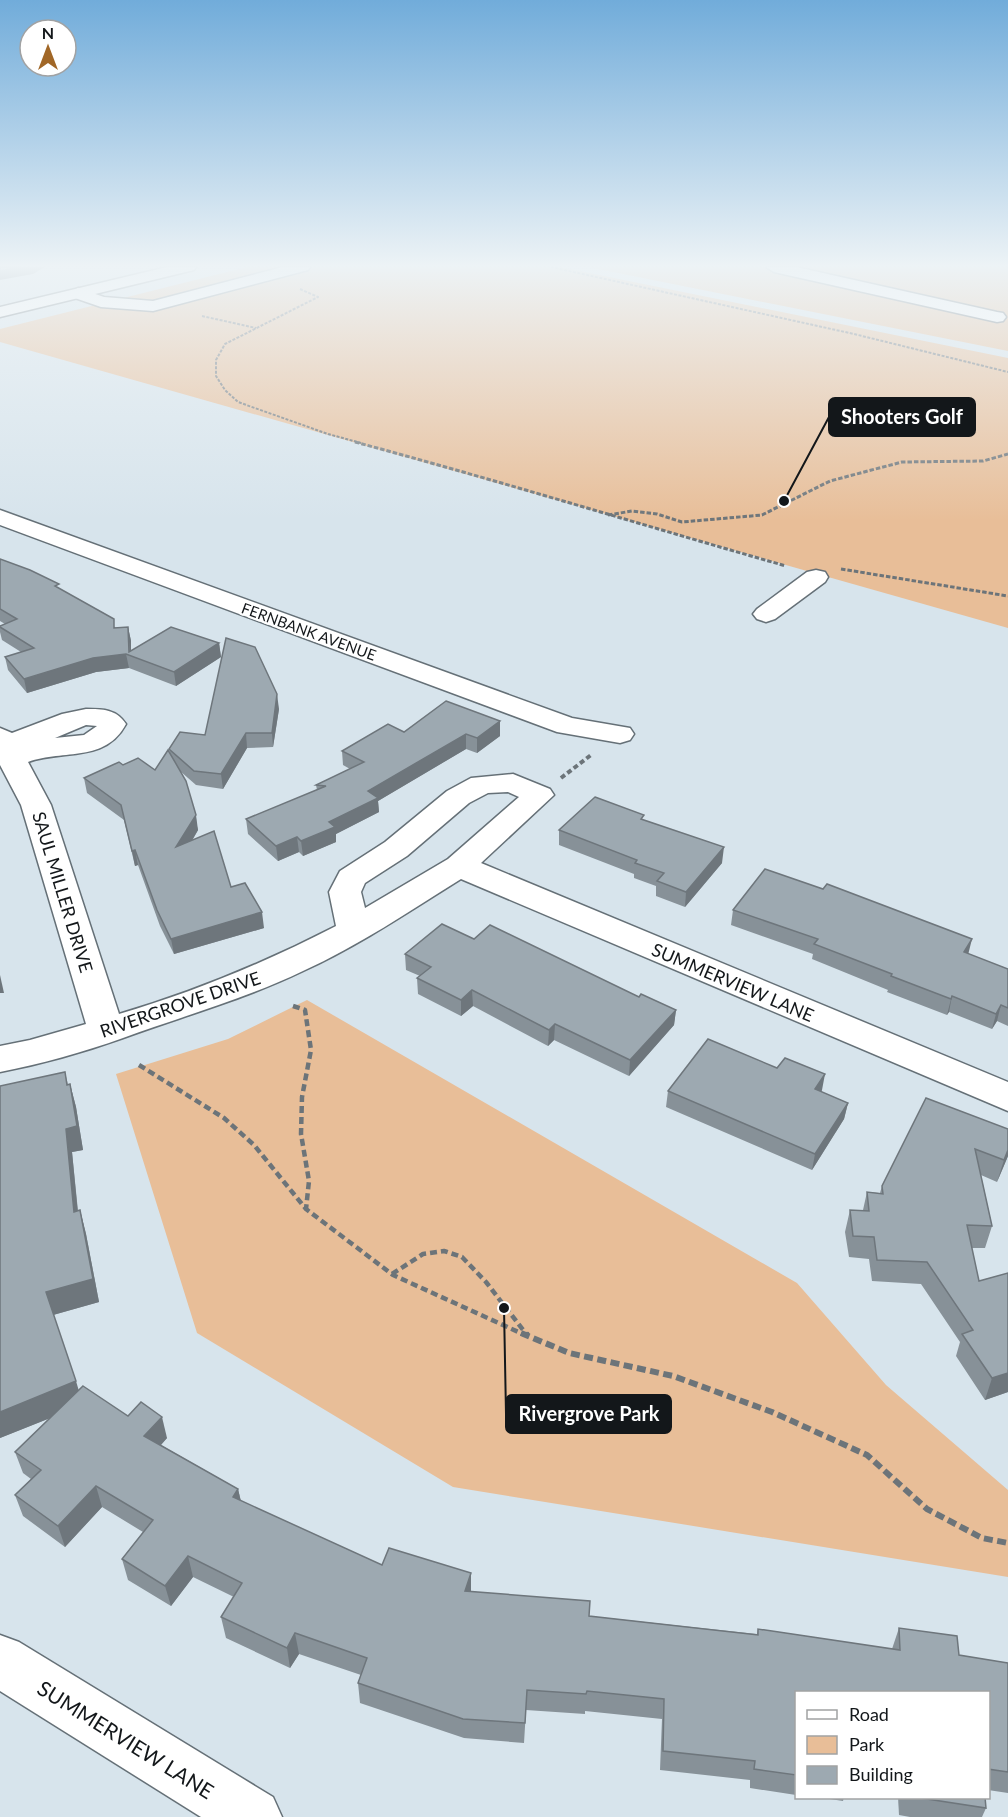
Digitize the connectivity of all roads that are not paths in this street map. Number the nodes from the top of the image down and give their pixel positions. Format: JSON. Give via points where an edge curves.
{"nodes":[{"id":1,"x":0,"y":517,"type":"edge"},
{"id":2,"x":825,"y":573,"type":"road end"},
{"id":3,"x":766,"y":614,"type":"dead end"},
{"id":4,"x":620,"y":734,"type":"road end"},
{"id":5,"x":4,"y":746,"type":"edge"},
{"id":6,"x":459,"y":866,"type":"junction"},
{"id":7,"x":354,"y":930,"type":"junction"},
{"id":8,"x":106,"y":1031,"type":"junction"},
{"id":9,"x":0,"y":1059,"type":"edge"},
{"id":10,"x":1008,"y":1097,"type":"edge"},
{"id":11,"x":0,"y":1661,"type":"edge"},
{"id":12,"x":253,"y":1817,"type":"edge"}],
"edges":[{"from":1,"to":4,"type":"street","name":"FERNBANK AVENUE","via":[[567,726]]},
{"from":2,"to":3,"type":"street"},
{"from":5,"to":8,"type":"street","name":"SAUL MILLER DRIVE","via":[[36,805]]},
{"from":6,"to":7,"type":"street","name":"RIVERGROVE DRIVE"},
{"from":6,"to":7,"type":"street","name":"RIVERGROVE DRIVE","via":[[539,795],[513,783],[482,784],[458,797],[396,849],[351,878],[345,892]]},
{"from":6,"to":10,"type":"street","name":"SUMMERVIEW LANE"},
{"from":7,"to":8,"type":"street","name":"RIVERGROVE DRIVE","via":[[292,963],[217,994]]},
{"from":8,"to":9,"type":"street","name":"RIVERGROVE DRIVE"},
{"from":11,"to":12,"type":"street","name":"SUMMERVIEW LANE"}]}
